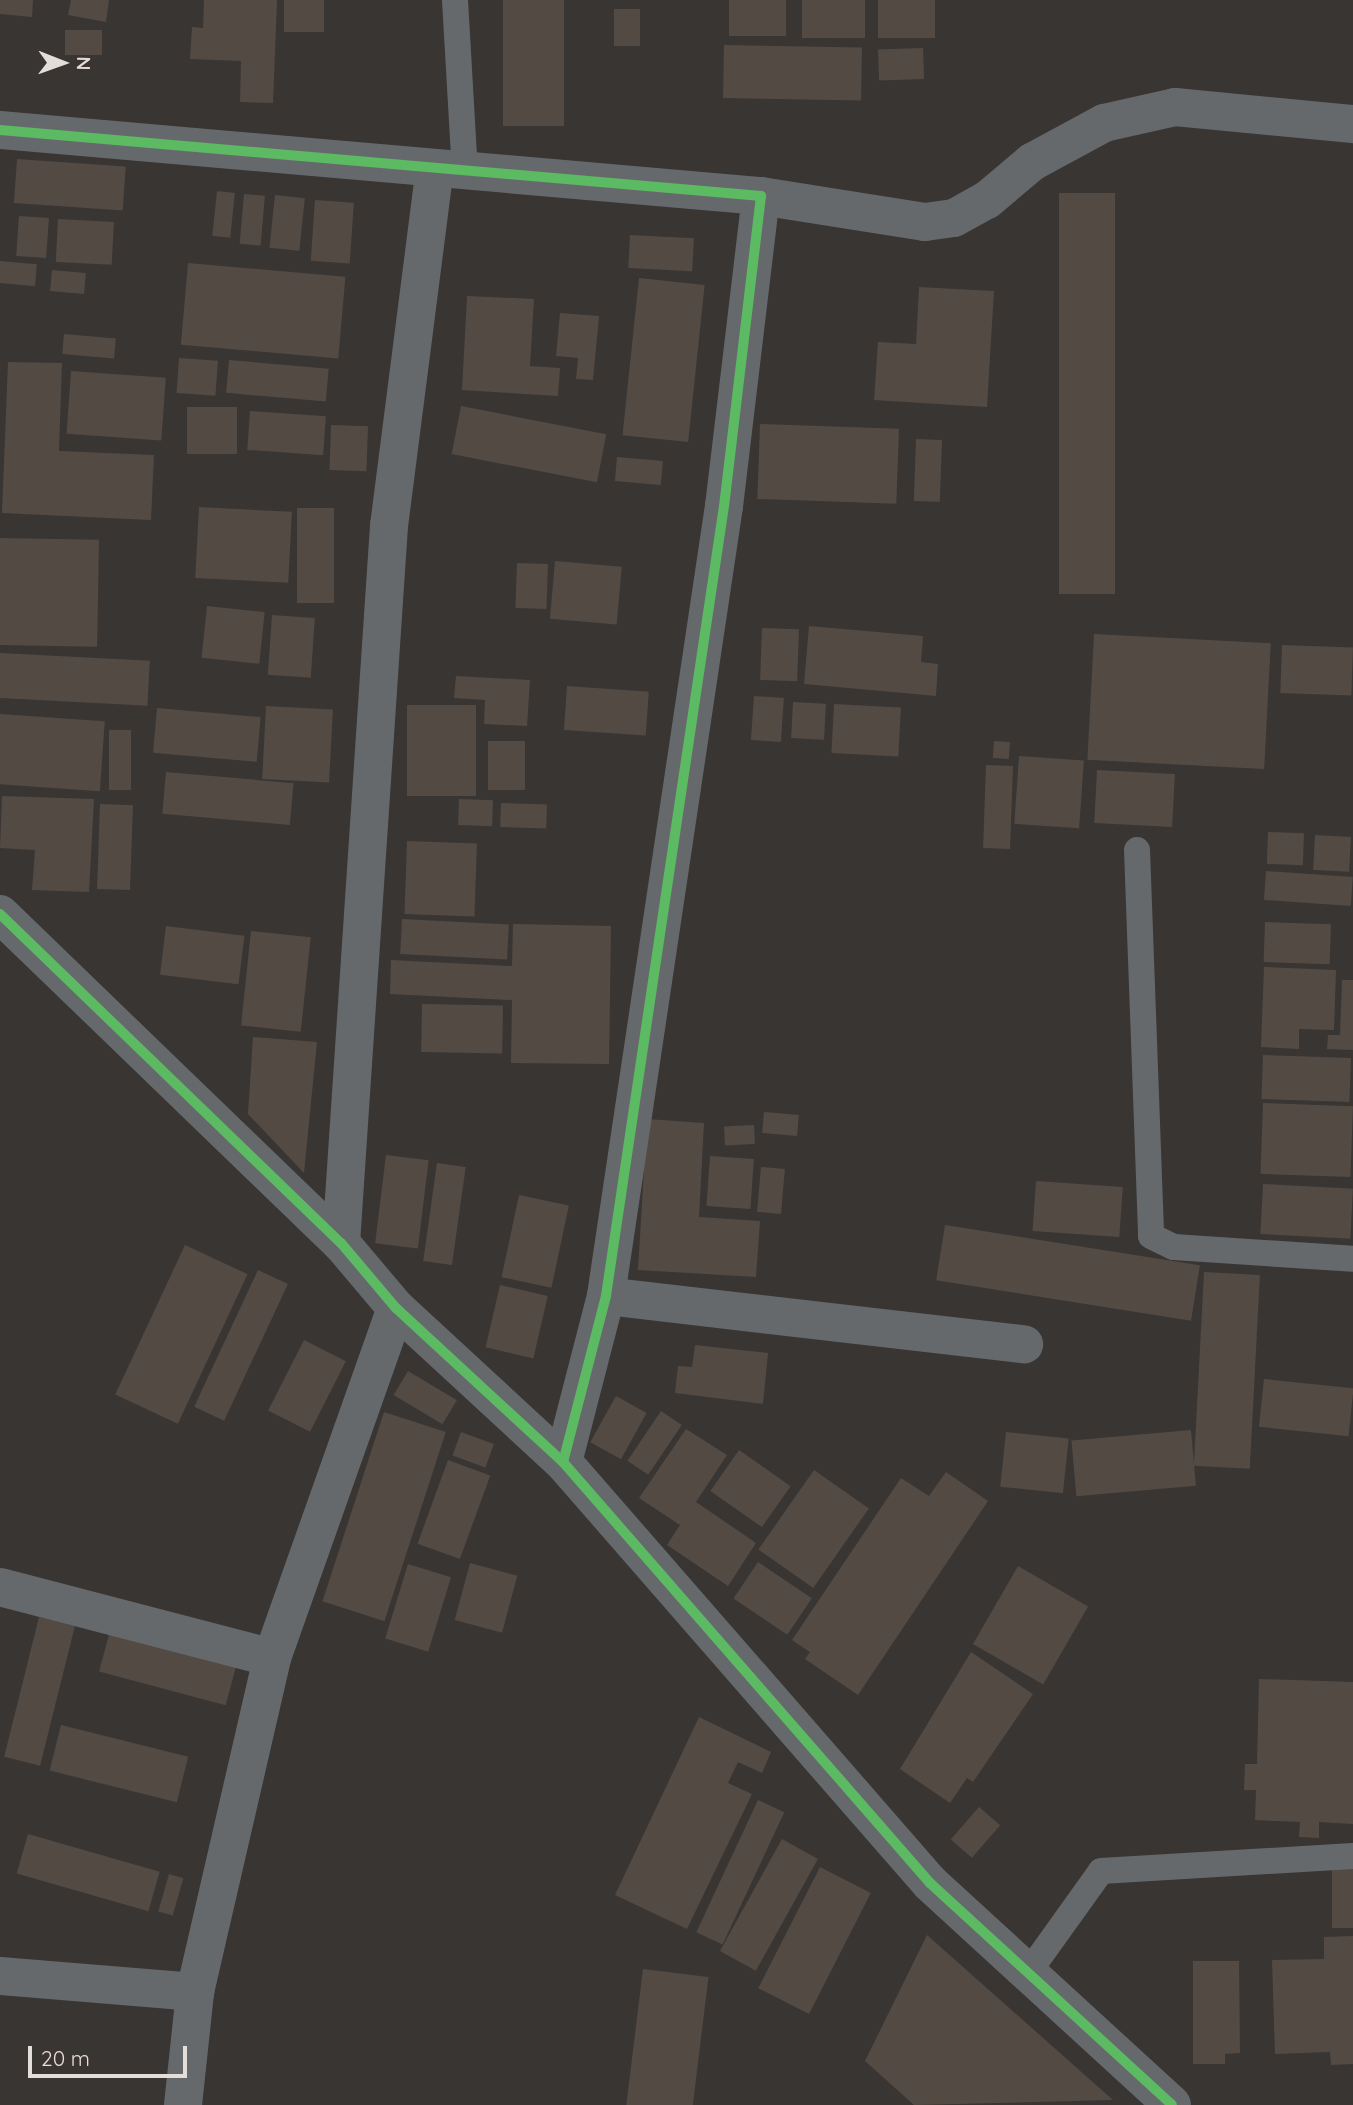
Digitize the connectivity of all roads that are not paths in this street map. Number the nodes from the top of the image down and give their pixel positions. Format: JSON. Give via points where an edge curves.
{"nodes":[{"id":1,"x":455,"y":0,"type":"edge"},
{"id":2,"x":1353,"y":124,"type":"edge"},
{"id":3,"x":0,"y":130,"type":"edge"},
{"id":4,"x":450,"y":171,"type":"junction"},
{"id":5,"x":761,"y":196,"type":"junction"},
{"id":6,"x":1137,"y":850,"type":"dead end"},
{"id":7,"x":0,"y":914,"type":"edge"},
{"id":8,"x":341,"y":1243,"type":"junction"},
{"id":9,"x":1353,"y":1259,"type":"edge"},
{"id":10,"x":606,"y":1296,"type":"junction"},
{"id":11,"x":396,"y":1308,"type":"junction"},
{"id":12,"x":1024,"y":1344,"type":"dead end"},
{"id":13,"x":563,"y":1462,"type":"junction"},
{"id":14,"x":0,"y":1587,"type":"edge"},
{"id":15,"x":272,"y":1658,"type":"junction"},
{"id":16,"x":1353,"y":1856,"type":"edge"},
{"id":17,"x":1028,"y":1973,"type":"junction"},
{"id":18,"x":0,"y":1976,"type":"edge"},
{"id":19,"x":195,"y":1992,"type":"junction"},
{"id":20,"x":183,"y":2105,"type":"edge"},
{"id":21,"x":1172,"y":2105,"type":"edge"}],
"edges":[{"from":1,"to":4,"type":"lane"},
{"from":2,"to":5,"type":"street","via":[[1175,107],[1104,123],[1032,162],[987,200],[954,218],[925,222]]},
{"from":3,"to":4,"type":"street"},
{"from":4,"to":5,"type":"street"},
{"from":4,"to":8,"type":"street","via":[[389,526]]},
{"from":5,"to":10,"type":"street","via":[[724,506]]},
{"from":6,"to":9,"type":"lane","via":[[1151,1236],[1174,1247]]},
{"from":7,"to":8,"type":"street"},
{"from":8,"to":11,"type":"street"},
{"from":10,"to":12,"type":"street"},
{"from":10,"to":13,"type":"street"},
{"from":11,"to":13,"type":"street"},
{"from":11,"to":15,"type":"street"},
{"from":13,"to":17,"type":"street","via":[[930,1883]]},
{"from":14,"to":15,"type":"street"},
{"from":15,"to":19,"type":"street"},
{"from":16,"to":17,"type":"lane","via":[[1101,1871]]},
{"from":17,"to":21,"type":"street"},
{"from":18,"to":19,"type":"street"},
{"from":19,"to":20,"type":"street"}]}
